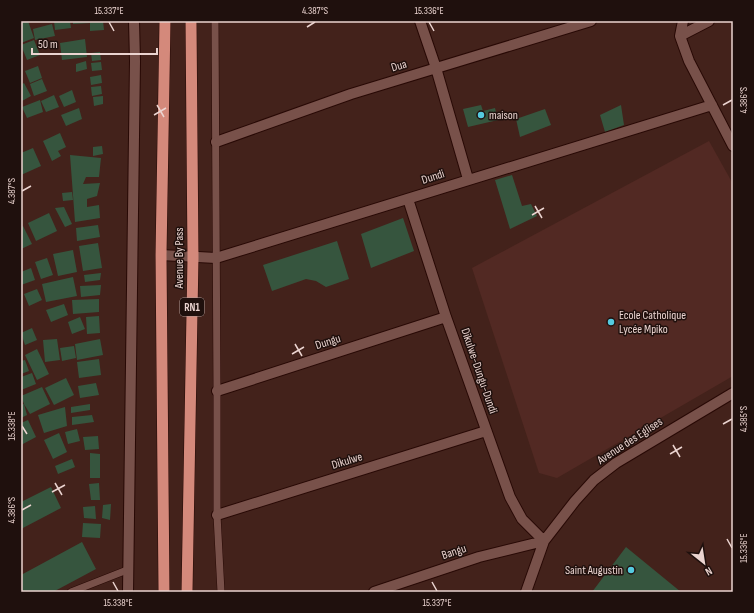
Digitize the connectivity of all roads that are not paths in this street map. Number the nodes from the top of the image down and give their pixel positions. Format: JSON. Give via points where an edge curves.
{"nodes":[{"id":1,"x":134,"y":21,"type":"edge"},
{"id":2,"x":166,"y":21,"type":"edge"},
{"id":3,"x":191,"y":21,"type":"edge"},
{"id":4,"x":215,"y":21,"type":"edge"},
{"id":5,"x":420,"y":21,"type":"edge"},
{"id":6,"x":591,"y":21,"type":"edge"},
{"id":7,"x":683,"y":21,"type":"edge"},
{"id":8,"x":708,"y":21,"type":"edge"},
{"id":9,"x":680,"y":36,"type":"junction"},
{"id":10,"x":436,"y":68,"type":"junction"},
{"id":11,"x":712,"y":105,"type":"junction"},
{"id":12,"x":216,"y":142,"type":"junction"},
{"id":13,"x":733,"y":146,"type":"edge"},
{"id":14,"x":468,"y":179,"type":"junction"},
{"id":15,"x":408,"y":199,"type":"junction"},
{"id":16,"x":161,"y":255,"type":"junction"},
{"id":17,"x":193,"y":257,"type":"junction"},
{"id":18,"x":216,"y":258,"type":"junction"},
{"id":19,"x":446,"y":317,"type":"junction"},
{"id":20,"x":217,"y":391,"type":"junction"},
{"id":21,"x":733,"y":393,"type":"edge"},
{"id":22,"x":486,"y":431,"type":"junction"},
{"id":23,"x":216,"y":516,"type":"junction"},
{"id":24,"x":544,"y":541,"type":"junction"},
{"id":25,"x":127,"y":570,"type":"junction"},
{"id":26,"x":71,"y":592,"type":"edge"},
{"id":27,"x":128,"y":592,"type":"edge"},
{"id":28,"x":164,"y":592,"type":"edge"},
{"id":29,"x":187,"y":592,"type":"edge"},
{"id":30,"x":221,"y":592,"type":"edge"},
{"id":31,"x":374,"y":592,"type":"edge"},
{"id":32,"x":526,"y":592,"type":"edge"}],
"edges":[{"from":1,"to":25,"type":"street"},
{"from":2,"to":16,"type":"highway","name":"Avenue By Pass"},
{"from":3,"to":17,"type":"highway","name":"Avenue By Pass","number":"RN1"},
{"from":4,"to":12,"type":"lane"},
{"from":5,"to":10,"type":"street"},
{"from":6,"to":10,"type":"street","name":"Dua"},
{"from":7,"to":9,"type":"street"},
{"from":8,"to":9,"type":"street"},
{"from":9,"to":11,"type":"street","via":[[689,61]]},
{"from":10,"to":12,"type":"street","name":"Dua","via":[[351,94]]},
{"from":10,"to":14,"type":"street"},
{"from":11,"to":13,"type":"street"},
{"from":11,"to":14,"type":"street","name":"Dundi"},
{"from":12,"to":18,"type":"lane"},
{"from":14,"to":15,"type":"street","name":"Dundi"},
{"from":15,"to":18,"type":"street","name":"Dundi"},
{"from":15,"to":19,"type":"street","name":"Dikulwe-Dungu-Dundi"},
{"from":16,"to":17,"type":"street","name":"Dundi"},
{"from":16,"to":28,"type":"highway","name":"Avenue By Pass"},
{"from":17,"to":18,"type":"street","name":"Dundi"},
{"from":17,"to":29,"type":"highway","name":"Avenue By Pass","number":"RN1"},
{"from":18,"to":20,"type":"lane"},
{"from":19,"to":20,"type":"street","name":"Dungu"},
{"from":19,"to":22,"type":"street","name":"Dikulwe-Dungu-Dundi"},
{"from":20,"to":23,"type":"lane"},
{"from":21,"to":24,"type":"street","name":"Avenue des Eglises","via":[[616,463],[594,480]]},
{"from":22,"to":23,"type":"street","name":"Dikulwe"},
{"from":22,"to":24,"type":"street","name":"Dikulwe-Dungu-Dundi","via":[[510,497],[522,519]]},
{"from":23,"to":30,"type":"lane"},
{"from":24,"to":31,"type":"street","name":"Bangu","via":[[479,557]]},
{"from":24,"to":32,"type":"street","name":"Avenue des Eglises"},
{"from":25,"to":26,"type":"lane"},
{"from":25,"to":27,"type":"street"}]}
